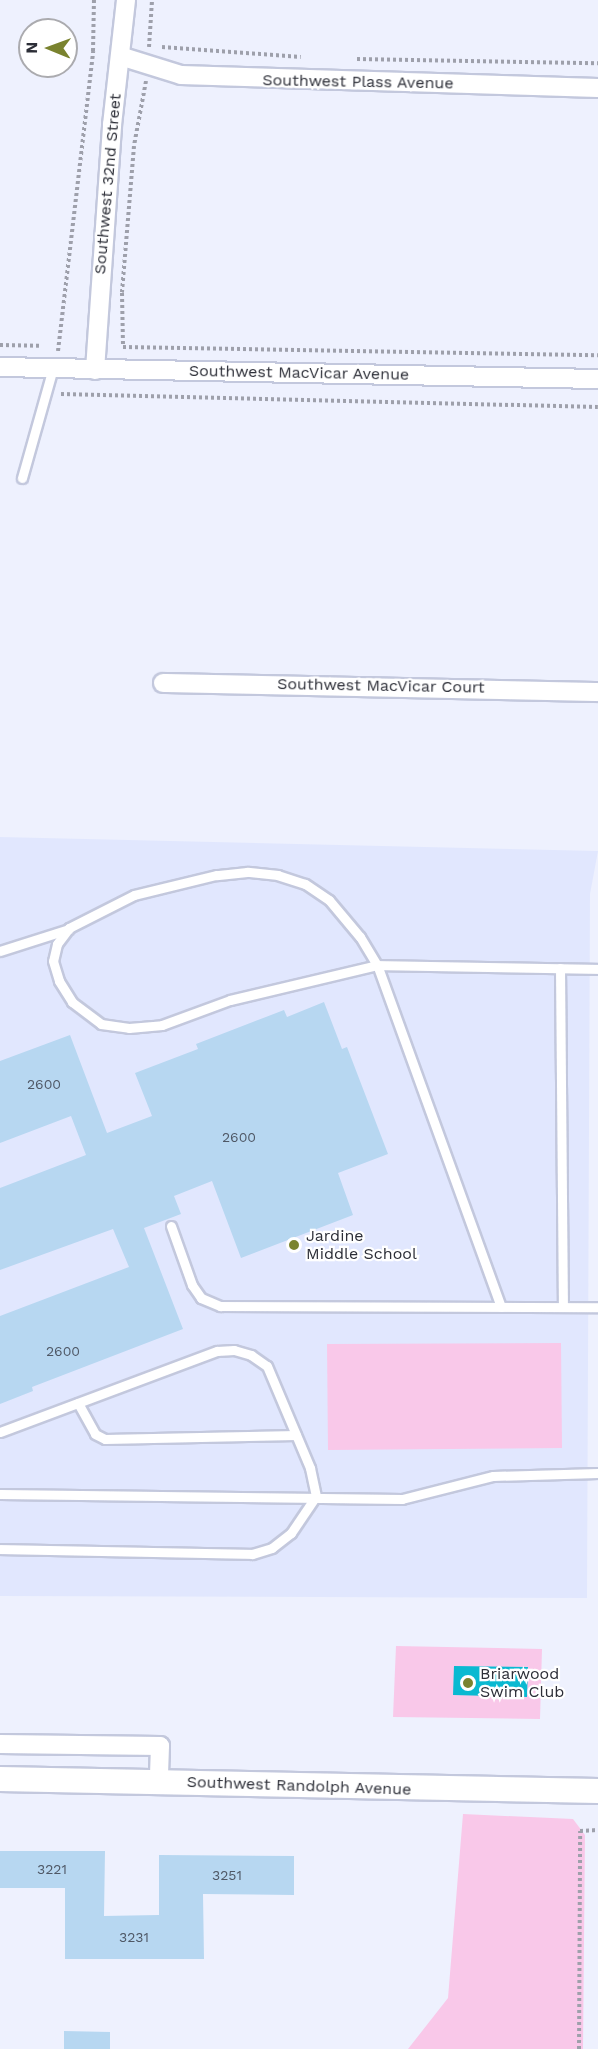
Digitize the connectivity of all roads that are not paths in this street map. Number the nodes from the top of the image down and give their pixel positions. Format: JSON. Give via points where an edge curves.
{"nodes":[{"id":1,"x":126,"y":0,"type":"edge"},
{"id":2,"x":120,"y":56,"type":"junction"},
{"id":3,"x":598,"y":88,"type":"edge"},
{"id":4,"x":0,"y":368,"type":"edge"},
{"id":5,"x":54,"y":369,"type":"junction"},
{"id":6,"x":95,"y":369,"type":"junction"},
{"id":7,"x":598,"y":379,"type":"edge"},
{"id":8,"x":22,"y":478,"type":"dead end"},
{"id":9,"x":164,"y":683,"type":"dead end"},
{"id":10,"x":598,"y":692,"type":"edge"},
{"id":11,"x":69,"y":928,"type":"junction"},
{"id":12,"x":0,"y":951,"type":"edge"},
{"id":13,"x":377,"y":965,"type":"junction"},
{"id":14,"x":560,"y":968,"type":"junction"},
{"id":15,"x":598,"y":969,"type":"edge"},
{"id":16,"x":171,"y":1226,"type":"dead end"},
{"id":17,"x":501,"y":1307,"type":"junction"},
{"id":18,"x":563,"y":1307,"type":"junction"},
{"id":19,"x":598,"y":1307,"type":"edge"},
{"id":20,"x":78,"y":1403,"type":"junction"},
{"id":21,"x":0,"y":1432,"type":"edge"},
{"id":22,"x":296,"y":1435,"type":"junction"},
{"id":23,"x":598,"y":1473,"type":"edge"},
{"id":24,"x":0,"y":1494,"type":"edge"},
{"id":25,"x":316,"y":1496,"type":"junction"},
{"id":26,"x":0,"y":1549,"type":"edge"},
{"id":27,"x":0,"y":1744,"type":"edge"},
{"id":28,"x":0,"y":1779,"type":"edge"},
{"id":29,"x":159,"y":1782,"type":"junction"},
{"id":30,"x":598,"y":1791,"type":"edge"}],
"edges":[{"from":1,"to":2,"type":"street","name":"Southwest 32nd Street"},
{"from":2,"to":3,"type":"street","name":"Southwest Plass Avenue","via":[[181,75]]},
{"from":2,"to":6,"type":"street","name":"Southwest 32nd Street","via":[[103,229]]},
{"from":4,"to":5,"type":"street","name":"Southwest MacVicar Avenue"},
{"from":5,"to":6,"type":"street","name":"Southwest MacVicar Avenue"},
{"from":5,"to":8,"type":"lane"},
{"from":6,"to":7,"type":"street","name":"Southwest MacVicar Avenue"},
{"from":9,"to":10,"type":"street","name":"Southwest MacVicar Court"},
{"from":11,"to":12,"type":"lane"},
{"from":11,"to":13,"type":"lane","via":[[134,895],[181,882],[247,872],[305,884],[329,900]]},
{"from":11,"to":13,"type":"lane","via":[[57,944],[53,961],[59,981],[72,1002],[101,1024],[120,1027],[162,1025],[230,1000]]},
{"from":13,"to":14,"type":"lane"},
{"from":13,"to":17,"type":"lane"},
{"from":14,"to":15,"type":"lane"},
{"from":14,"to":18,"type":"lane"},
{"from":16,"to":17,"type":"lane","via":[[192,1285],[201,1298],[220,1306]]},
{"from":17,"to":18,"type":"lane"},
{"from":18,"to":19,"type":"lane"},
{"from":20,"to":21,"type":"lane"},
{"from":20,"to":22,"type":"lane","via":[[95,1434],[105,1439]]},
{"from":20,"to":22,"type":"lane","via":[[217,1351],[234,1350],[251,1354],[267,1366]]},
{"from":22,"to":25,"type":"lane"},
{"from":23,"to":25,"type":"lane","via":[[493,1476],[402,1499]]},
{"from":24,"to":25,"type":"lane"},
{"from":25,"to":26,"type":"lane","via":[[291,1533],[272,1548],[252,1554]]},
{"from":27,"to":29,"type":"street","via":[[160,1746]]},
{"from":28,"to":29,"type":"street","name":"Southwest Randolph Avenue"},
{"from":29,"to":30,"type":"street","name":"Southwest Randolph Avenue"}]}
